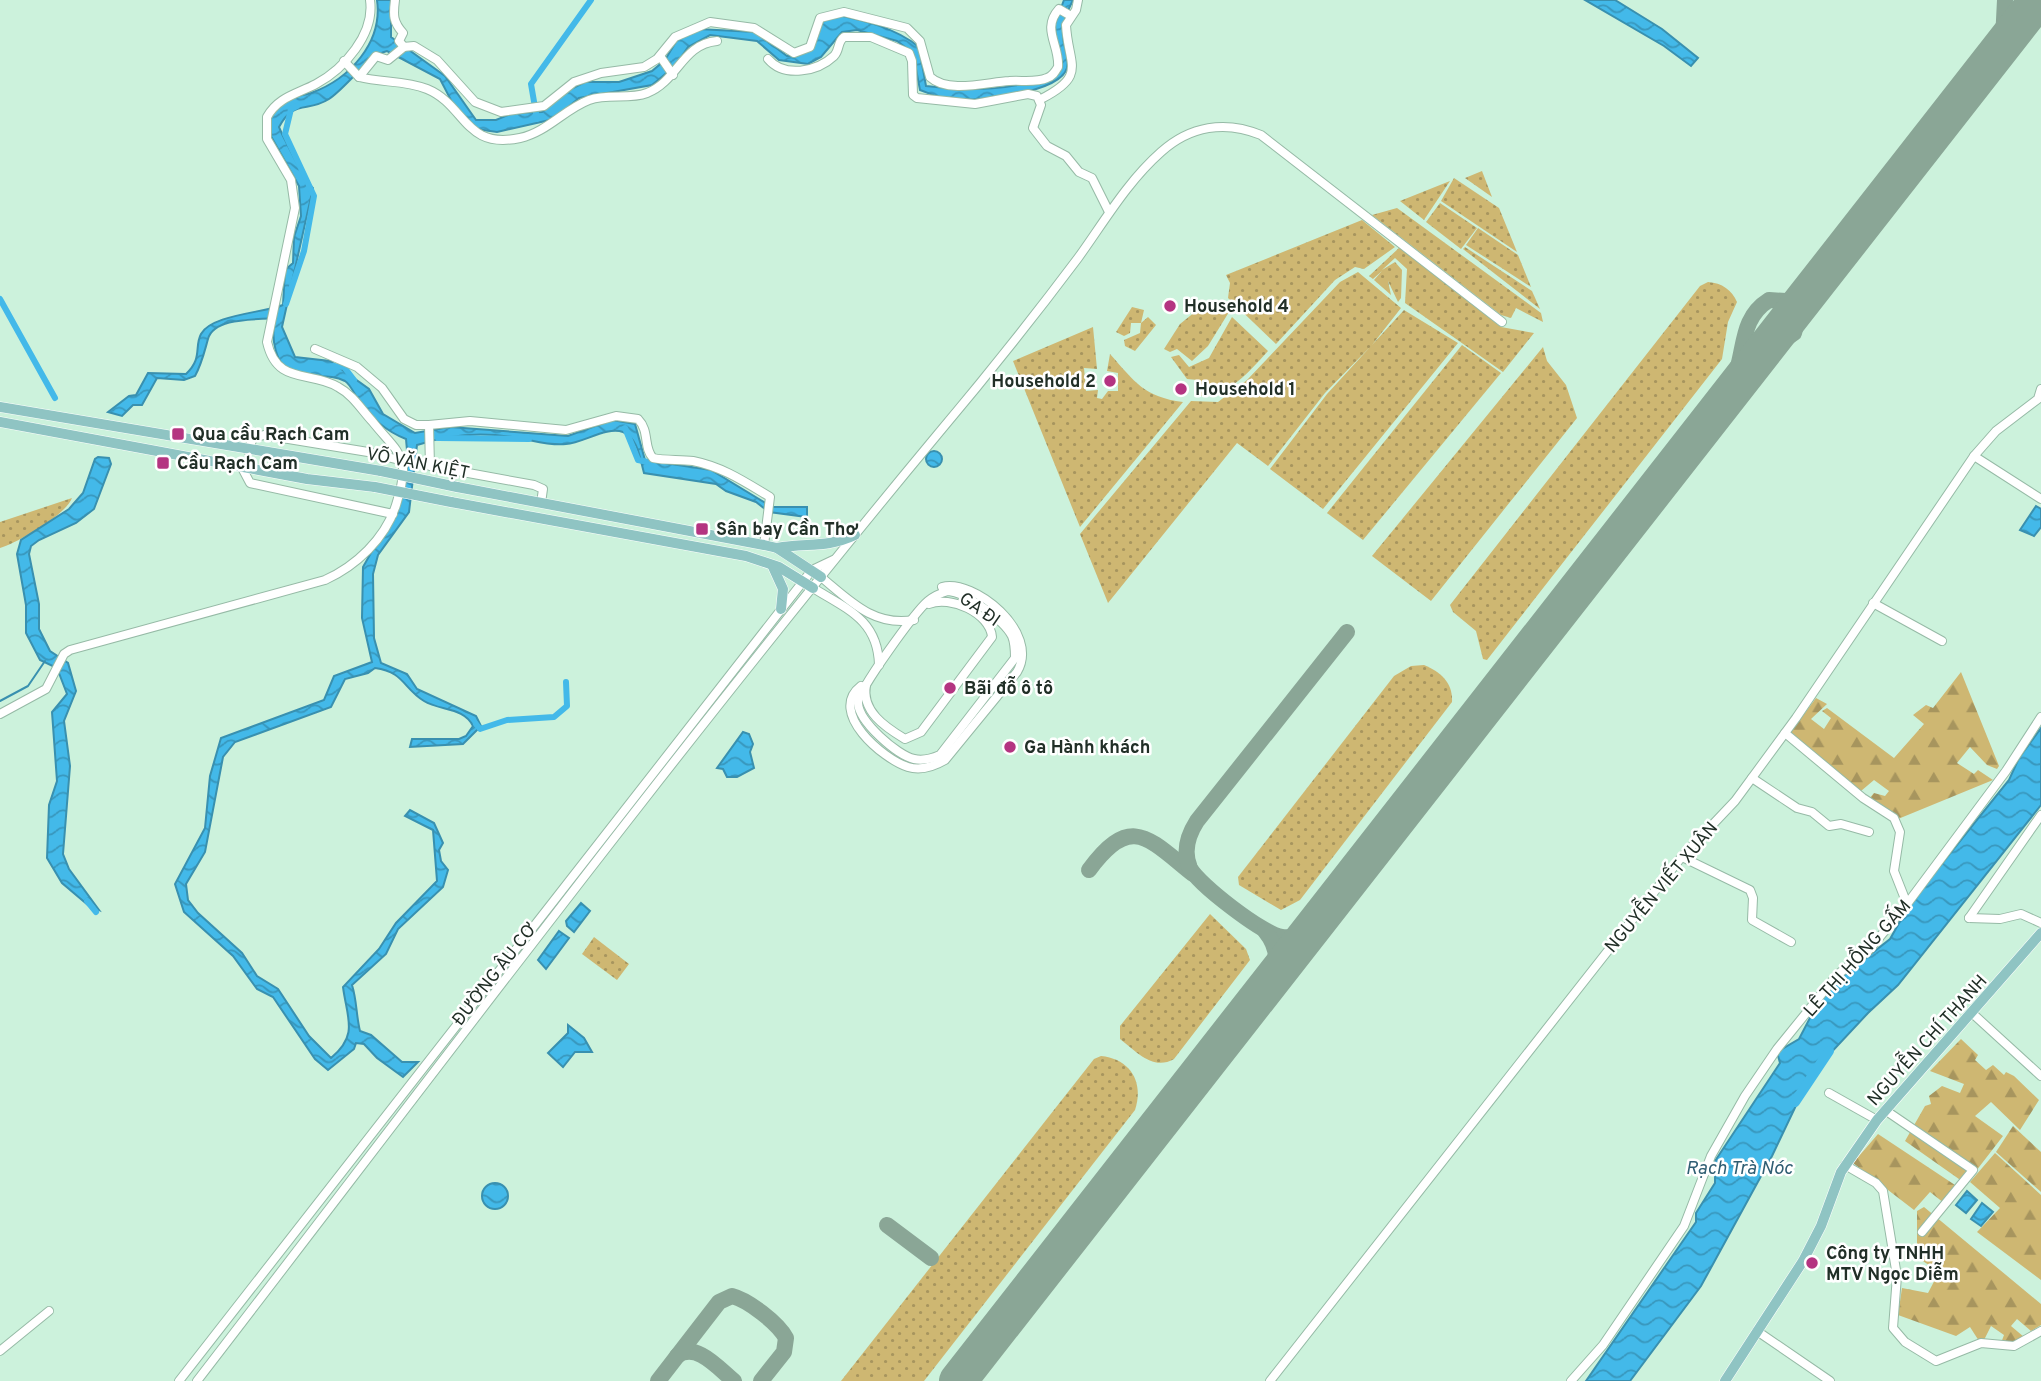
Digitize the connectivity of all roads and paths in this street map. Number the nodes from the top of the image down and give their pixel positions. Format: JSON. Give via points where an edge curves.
{"nodes":[{"id":1,"x":370,"y":0,"type":"edge"},
{"id":2,"x":395,"y":0,"type":"edge"},
{"id":3,"x":1078,"y":0,"type":"edge"},
{"id":4,"x":1070,"y":15,"type":"junction"},
{"id":5,"x":881,"y":32,"type":"junction"},
{"id":6,"x":717,"y":41,"type":"dead end"},
{"id":7,"x":403,"y":47,"type":"junction"},
{"id":8,"x":661,"y":58,"type":"junction"},
{"id":9,"x":768,"y":59,"type":"dead end"},
{"id":10,"x":344,"y":61,"type":"junction"},
{"id":11,"x":671,"y":73,"type":"junction"},
{"id":12,"x":358,"y":77,"type":"junction"},
{"id":13,"x":1041,"y":99,"type":"junction"},
{"id":14,"x":1109,"y":212,"type":"junction"},
{"id":15,"x":1502,"y":322,"type":"dead end"},
{"id":16,"x":315,"y":349,"type":"dead end"},
{"id":17,"x":2041,"y":389,"type":"edge"},
{"id":18,"x":2040,"y":399,"type":"edge"},
{"id":19,"x":0,"y":407,"type":"edge"},
{"id":20,"x":0,"y":422,"type":"edge"},
{"id":21,"x":429,"y":428,"type":"junction"},
{"id":22,"x":248,"y":451,"type":"junction"},
{"id":23,"x":1974,"y":456,"type":"junction"},
{"id":24,"x":403,"y":461,"type":"junction"},
{"id":25,"x":241,"y":466,"type":"junction"},
{"id":26,"x":2041,"y":499,"type":"edge"},
{"id":27,"x":541,"y":503,"type":"junction"},
{"id":28,"x":589,"y":511,"type":"junction"},
{"id":29,"x":393,"y":514,"type":"junction"},
{"id":30,"x":586,"y":527,"type":"junction"},
{"id":31,"x":855,"y":535,"type":"junction"},
{"id":32,"x":764,"y":545,"type":"junction"},
{"id":33,"x":777,"y":548,"type":"junction"},
{"id":34,"x":835,"y":559,"type":"junction"},
{"id":35,"x":767,"y":562,"type":"junction"},
{"id":36,"x":812,"y":570,"type":"junction"},
{"id":37,"x":821,"y":577,"type":"junction"},
{"id":38,"x":803,"y":582,"type":"junction"},
{"id":39,"x":813,"y":588,"type":"junction"},
{"id":40,"x":1873,"y":603,"type":"junction"},
{"id":41,"x":923,"y":607,"type":"junction"},
{"id":42,"x":781,"y":609,"type":"junction"},
{"id":43,"x":914,"y":620,"type":"junction"},
{"id":44,"x":1942,"y":641,"type":"dead end"},
{"id":45,"x":879,"y":665,"type":"junction"},
{"id":46,"x":731,"y":673,"type":"junction"},
{"id":47,"x":738,"y":680,"type":"junction"},
{"id":48,"x":866,"y":682,"type":"junction"},
{"id":49,"x":0,"y":714,"type":"edge"},
{"id":50,"x":2041,"y":717,"type":"edge"},
{"id":51,"x":1785,"y":733,"type":"junction"},
{"id":52,"x":1752,"y":779,"type":"junction"},
{"id":53,"x":2041,"y":815,"type":"edge"},
{"id":54,"x":1869,"y":832,"type":"dead end"},
{"id":55,"x":1682,"y":857,"type":"junction"},
{"id":56,"x":1907,"y":904,"type":"junction"},
{"id":57,"x":2041,"y":923,"type":"edge"},
{"id":58,"x":2041,"y":933,"type":"edge"},
{"id":59,"x":1791,"y":942,"type":"dead end"},
{"id":60,"x":1972,"y":1013,"type":"junction"},
{"id":61,"x":2041,"y":1076,"type":"edge"},
{"id":62,"x":1829,"y":1093,"type":"dead end"},
{"id":63,"x":1885,"y":1110,"type":"junction"},
{"id":64,"x":1877,"y":1119,"type":"junction"},
{"id":65,"x":361,"y":1146,"type":"junction"},
{"id":66,"x":372,"y":1154,"type":"junction"},
{"id":67,"x":1843,"y":1169,"type":"junction"},
{"id":68,"x":1922,"y":1232,"type":"dead end"},
{"id":69,"x":49,"y":1311,"type":"dead end"},
{"id":70,"x":1758,"y":1331,"type":"junction"},
{"id":71,"x":2041,"y":1331,"type":"edge"},
{"id":72,"x":2,"y":1346,"type":"edge"},
{"id":73,"x":179,"y":1381,"type":"edge"},
{"id":74,"x":197,"y":1381,"type":"edge"},
{"id":75,"x":1270,"y":1381,"type":"edge"},
{"id":76,"x":1571,"y":1381,"type":"edge"},
{"id":77,"x":1725,"y":1381,"type":"edge"},
{"id":78,"x":1830,"y":1381,"type":"edge"}],
"edges":[{"from":1,"to":10,"type":"street","via":[[367,27]]},
{"from":2,"to":7,"type":"street","via":[[392,14],[403,33],[399,41]]},
{"from":3,"to":4,"type":"street"},
{"from":4,"to":5,"type":"street","via":[[1059,9],[1050,32],[1059,60],[1055,74],[1042,80],[1011,80],[981,87],[933,80],[917,36],[902,26]]},
{"from":4,"to":13,"type":"street","via":[[1066,32],[1074,66],[1065,84]]},
{"from":5,"to":8,"type":"street","via":[[850,13],[832,13],[818,20],[810,47],[794,53],[754,28],[715,21],[675,37]]},
{"from":5,"to":9,"type":"street","via":[[844,37],[833,56],[798,71],[783,70]]},
{"from":5,"to":13,"type":"street","via":[[909,53],[916,98],[975,104],[1028,94]]},
{"from":6,"to":11,"type":"street","via":[[688,53]]},
{"from":7,"to":8,"type":"street","via":[[414,46],[443,64],[479,106],[501,112],[535,109],[554,101],[574,82],[601,73],[636,70]]},
{"from":7,"to":12,"type":"street","via":[[390,59],[376,56]]},
{"from":8,"to":11,"type":"street"},
{"from":10,"to":12,"type":"street"},
{"from":10,"to":24,"type":"street","via":[[323,79],[283,98],[267,117],[267,139],[291,180],[295,200],[267,342],[278,365],[291,374],[329,383],[349,394],[397,447]]},
{"from":11,"to":12,"type":"street","via":[[648,93],[594,98],[523,138],[494,139],[470,129],[445,100],[429,90]]},
{"from":13,"to":14,"type":"street","via":[[1035,132],[1092,178]]},
{"from":14,"to":15,"type":"street","name":"ĐƯỜNG ÂU CƠ","via":[[1141,172],[1180,138],[1211,126],[1248,129],[1277,144]]},
{"from":14,"to":31,"type":"street","name":"ĐƯỜNG ÂU CƠ"},
{"from":16,"to":21,"type":"street","via":[[357,367],[382,387],[404,419]]},
{"from":17,"to":18,"type":"street","name":"NGUYỄN VIẾT XUÂN"},
{"from":18,"to":23,"type":"street","name":"NGUYỄN VIẾT XUÂN","via":[[2002,426]]},
{"from":19,"to":22,"type":"main road","name":"VÕ VĂN KIỆT"},
{"from":20,"to":25,"type":"main road","name":"VÕ VĂN KIỆT"},
{"from":21,"to":27,"type":"street","via":[[427,459],[431,466],[534,485],[542,489]]},
{"from":21,"to":32,"type":"street","via":[[470,421],[566,430],[616,416],[634,418],[645,428],[648,453],[653,458],[690,460],[724,471],[770,497]]},
{"from":22,"to":24,"type":"street","via":[[253,438],[264,435]]},
{"from":22,"to":27,"type":"main road","name":"VÕ VĂN KIỆT","bridge":true,"via":[[381,471]]},
{"from":23,"to":26,"type":"street"},
{"from":23,"to":40,"type":"street","name":"NGUYỄN VIẾT XUÂN"},
{"from":24,"to":29,"type":"street"},
{"from":25,"to":29,"type":"street","via":[[250,483]]},
{"from":25,"to":30,"type":"main road","name":"VÕ VĂN KIỆT","bridge":true},
{"from":27,"to":28,"type":"main road","name":"VÕ VĂN KIỆT"},
{"from":28,"to":30,"type":"street"},
{"from":28,"to":32,"type":"main road","name":"VÕ VĂN KIỆT"},
{"from":29,"to":49,"type":"street","via":[[360,560],[325,580],[74,649],[64,654],[46,689]]},
{"from":30,"to":35,"type":"main road","name":"VÕ VĂN KIỆT"},
{"from":31,"to":33,"type":"main road","via":[[836,544]]},
{"from":31,"to":34,"type":"street","name":"ĐƯỜNG ÂU CƠ"},
{"from":32,"to":33,"type":"main road","name":"VÕ VĂN KIỆT"},
{"from":33,"to":36,"type":"main road","name":"VÕ VĂN KIỆT"},
{"from":34,"to":36,"type":"street"},
{"from":34,"to":37,"type":"street","name":"ĐƯỜNG ÂU CƠ"},
{"from":35,"to":38,"type":"main road","name":"VÕ VĂN KIỆT"},
{"from":35,"to":42,"type":"main road","via":[[782,583]]},
{"from":36,"to":37,"type":"main road","name":"VÕ VĂN KIỆT"},
{"from":36,"to":38,"type":"street","name":"ĐƯỜNG ÂU CƠ"},
{"from":37,"to":39,"type":"street","name":"ĐƯỜNG ÂU CƠ"},
{"from":37,"to":43,"type":"street","via":[[873,617],[888,622]]},
{"from":38,"to":39,"type":"main road","name":"VÕ VĂN KIỆT"},
{"from":38,"to":42,"type":"street","name":"ĐƯỜNG ÂU CƠ"},
{"from":39,"to":45,"type":"street","via":[[866,625],[878,648]]},
{"from":39,"to":47,"type":"street","name":"ĐƯỜNG ÂU CƠ"},
{"from":40,"to":44,"type":"street"},
{"from":40,"to":51,"type":"street","name":"NGUYỄN VIẾT XUÂN"},
{"from":41,"to":43,"type":"street"},
{"from":41,"to":48,"type":"street","via":[[948,600],[963,606],[988,625],[992,637],[921,732],[911,738],[898,735],[870,711]]},
{"from":41,"to":48,"type":"street","name":"GA ĐI","via":[[948,591],[969,598],[1011,634],[1015,658],[1009,668],[940,755],[929,760],[905,756],[867,725],[858,703]]},
{"from":42,"to":46,"type":"street","name":"ĐƯỜNG ÂU CƠ"},
{"from":43,"to":45,"type":"street"},
{"from":45,"to":48,"type":"street"},
{"from":46,"to":47,"type":"street"},
{"from":46,"to":65,"type":"street","name":"ĐƯỜNG ÂU CƠ"},
{"from":47,"to":66,"type":"street","name":"ĐƯỜNG ÂU CƠ"},
{"from":50,"to":56,"type":"street","name":"LÊ THỊ HỒNG GẤM"},
{"from":51,"to":52,"type":"street","name":"NGUYỄN VIẾT XUÂN"},
{"from":51,"to":56,"type":"street","via":[[1894,818],[1900,832],[1894,871]]},
{"from":52,"to":54,"type":"street","via":[[1829,826],[1846,825]]},
{"from":52,"to":55,"type":"street","name":"NGUYỄN VIẾT XUÂN"},
{"from":53,"to":57,"type":"street","via":[[1969,918],[2021,914]]},
{"from":55,"to":59,"type":"street","via":[[1750,890],[1752,920]]},
{"from":55,"to":75,"type":"street","name":"NGUYỄN VIẾT XUÂN"},
{"from":56,"to":76,"type":"street","name":"LÊ THỊ HỒNG GẤM","via":[[1869,950],[1838,975],[1760,1072],[1712,1156],[1677,1237],[1604,1345]]},
{"from":58,"to":60,"type":"main road","name":"NGUYỄN CHÍ THANH"},
{"from":60,"to":61,"type":"street"},
{"from":60,"to":63,"type":"main road","name":"NGUYỄN CHÍ THANH"},
{"from":62,"to":64,"type":"street"},
{"from":63,"to":64,"type":"main road","name":"NGUYỄN CHÍ THANH"},
{"from":63,"to":68,"type":"street","via":[[1973,1170]]},
{"from":64,"to":67,"type":"main road","name":"NGUYỄN CHÍ THANH"},
{"from":65,"to":66,"type":"street"},
{"from":65,"to":73,"type":"street","name":"ĐƯỜNG ÂU CƠ"},
{"from":66,"to":74,"type":"street","name":"ĐƯỜNG ÂU CƠ"},
{"from":67,"to":70,"type":"main road","name":"NGUYỄN CHÍ THANH","via":[[1803,1261]]},
{"from":67,"to":71,"type":"street","via":[[1876,1183],[1883,1191],[1897,1276],[1893,1328],[1905,1342],[1940,1361],[1981,1343],[2014,1346]]},
{"from":69,"to":72,"type":"street"},
{"from":70,"to":77,"type":"main road"},
{"from":70,"to":78,"type":"street"}]}
